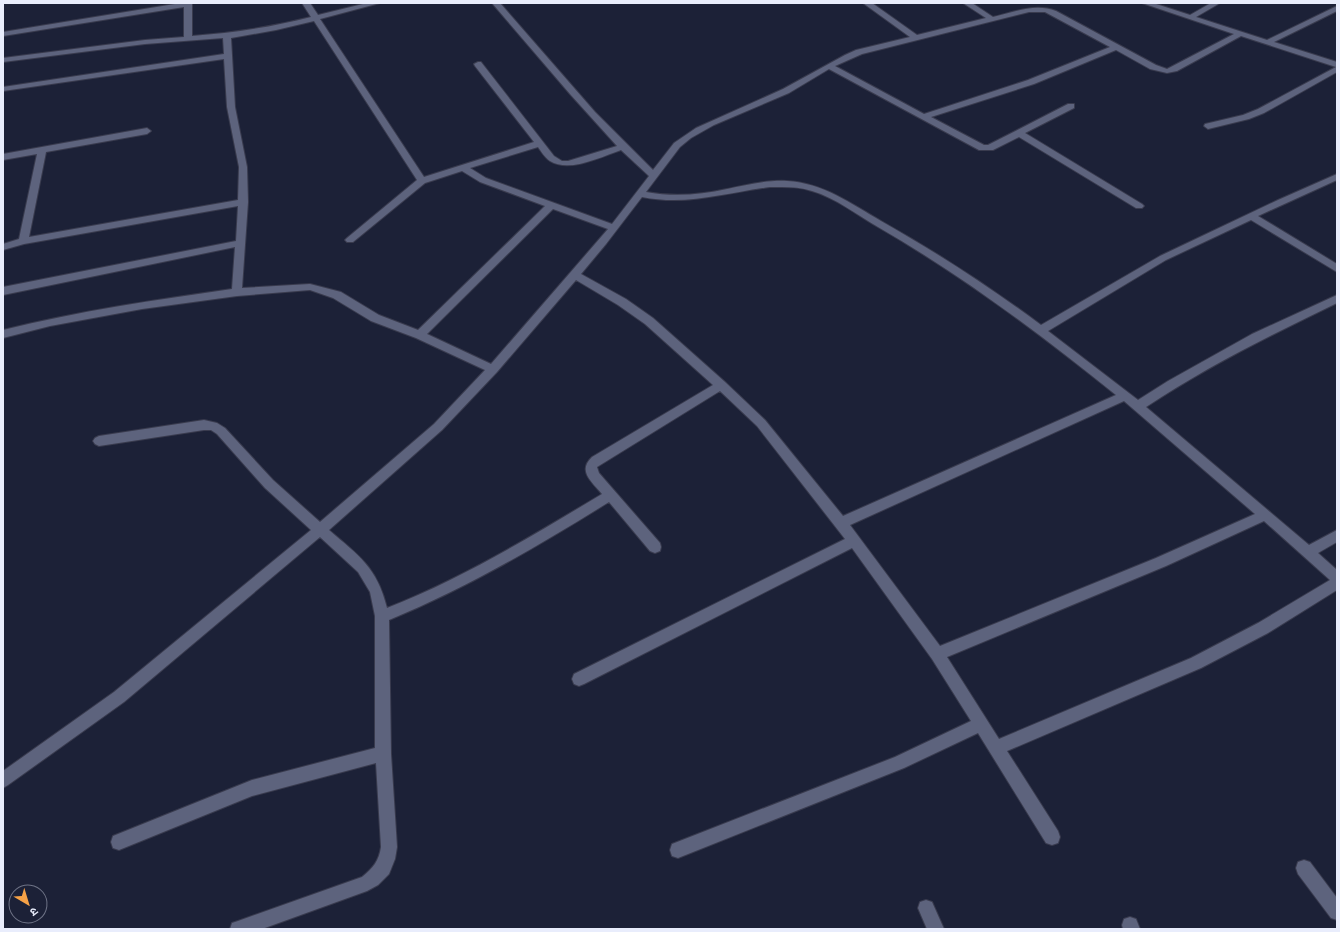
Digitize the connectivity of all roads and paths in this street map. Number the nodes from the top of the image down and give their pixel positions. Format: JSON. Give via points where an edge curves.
{"nodes":[{"id":1,"x":188,"y":3,"type":"edge"},
{"id":2,"x":306,"y":3,"type":"edge"},
{"id":3,"x":376,"y":3,"type":"edge"},
{"id":4,"x":496,"y":3,"type":"edge"},
{"id":5,"x":867,"y":3,"type":"edge"},
{"id":6,"x":967,"y":3,"type":"edge"},
{"id":7,"x":1146,"y":3,"type":"edge"},
{"id":8,"x":1216,"y":3,"type":"edge"},
{"id":9,"x":1337,"y":8,"type":"edge"},
{"id":10,"x":1191,"y":17,"type":"junction"},
{"id":11,"x":316,"y":18,"type":"junction"},
{"id":12,"x":992,"y":19,"type":"junction"},
{"id":13,"x":1242,"y":33,"type":"junction"},
{"id":14,"x":3,"y":34,"type":"edge"},
{"id":15,"x":227,"y":36,"type":"junction"},
{"id":16,"x":915,"y":38,"type":"junction"},
{"id":17,"x":188,"y":39,"type":"junction"},
{"id":18,"x":1269,"y":42,"type":"junction"},
{"id":19,"x":1116,"y":47,"type":"junction"},
{"id":20,"x":227,"y":56,"type":"junction"},
{"id":21,"x":3,"y":60,"type":"edge"},
{"id":22,"x":478,"y":64,"type":"dead end"},
{"id":23,"x":1337,"y":65,"type":"edge"},
{"id":24,"x":829,"y":66,"type":"junction"},
{"id":25,"x":1337,"y":69,"type":"edge"},
{"id":26,"x":3,"y":89,"type":"edge"},
{"id":27,"x":1071,"y":106,"type":"dead end"},
{"id":28,"x":923,"y":117,"type":"junction"},
{"id":29,"x":1208,"y":126,"type":"dead end"},
{"id":30,"x":147,"y":131,"type":"dead end"},
{"id":31,"x":1019,"y":133,"type":"junction"},
{"id":32,"x":540,"y":143,"type":"junction"},
{"id":33,"x":622,"y":147,"type":"junction"},
{"id":34,"x":42,"y":149,"type":"junction"},
{"id":35,"x":3,"y":157,"type":"edge"},
{"id":36,"x":463,"y":167,"type":"junction"},
{"id":37,"x":654,"y":176,"type":"junction"},
{"id":38,"x":1336,"y":179,"type":"edge"},
{"id":39,"x":422,"y":181,"type":"junction"},
{"id":40,"x":640,"y":194,"type":"junction"},
{"id":41,"x":243,"y":202,"type":"junction"},
{"id":42,"x":551,"y":205,"type":"junction"},
{"id":43,"x":1139,"y":206,"type":"dead end"},
{"id":44,"x":1251,"y":216,"type":"junction"},
{"id":45,"x":614,"y":228,"type":"junction"},
{"id":46,"x":350,"y":240,"type":"dead end"},
{"id":47,"x":23,"y":241,"type":"junction"},
{"id":48,"x":240,"y":244,"type":"junction"},
{"id":49,"x":3,"y":247,"type":"edge"},
{"id":50,"x":1337,"y":270,"type":"edge"},
{"id":51,"x":574,"y":276,"type":"junction"},
{"id":52,"x":3,"y":291,"type":"edge"},
{"id":53,"x":237,"y":292,"type":"junction"},
{"id":54,"x":1337,"y":299,"type":"edge"},
{"id":55,"x":1041,"y":330,"type":"junction"},
{"id":56,"x":3,"y":334,"type":"edge"},
{"id":57,"x":420,"y":335,"type":"junction"},
{"id":58,"x":493,"y":369,"type":"junction"},
{"id":59,"x":721,"y":385,"type":"junction"},
{"id":60,"x":1125,"y":396,"type":"junction"},
{"id":61,"x":1138,"y":406,"type":"junction"},
{"id":62,"x":99,"y":441,"type":"dead end"},
{"id":63,"x":610,"y":494,"type":"junction"},
{"id":64,"x":1265,"y":515,"type":"junction"},
{"id":65,"x":841,"y":523,"type":"junction"},
{"id":66,"x":321,"y":529,"type":"junction"},
{"id":67,"x":1337,"y":536,"type":"edge"},
{"id":68,"x":854,"y":541,"type":"junction"},
{"id":69,"x":655,"y":547,"type":"dead end"},
{"id":70,"x":1307,"y":552,"type":"junction"},
{"id":71,"x":1337,"y":578,"type":"edge"},
{"id":72,"x":1337,"y":583,"type":"edge"},
{"id":73,"x":382,"y":616,"type":"junction"},
{"id":74,"x":937,"y":654,"type":"junction"},
{"id":75,"x":579,"y":679,"type":"dead end"},
{"id":76,"x":981,"y":724,"type":"junction"},
{"id":77,"x":997,"y":748,"type":"junction"},
{"id":78,"x":384,"y":754,"type":"junction"},
{"id":79,"x":3,"y":780,"type":"edge"},
{"id":80,"x":1052,"y":836,"type":"dead end"},
{"id":81,"x":119,"y":842,"type":"dead end"},
{"id":82,"x":678,"y":850,"type":"dead end"},
{"id":83,"x":1304,"y":868,"type":"dead end"},
{"id":84,"x":926,"y":908,"type":"dead end"},
{"id":85,"x":1337,"y":912,"type":"edge"},
{"id":86,"x":238,"y":929,"type":"edge"},
{"id":87,"x":936,"y":929,"type":"edge"}],
"edges":[{"from":1,"to":14,"type":"street"},
{"from":1,"to":17,"type":"street"},
{"from":2,"to":11,"type":"street"},
{"from":3,"to":11,"type":"street"},
{"from":4,"to":33,"type":"street"},
{"from":5,"to":16,"type":"street"},
{"from":6,"to":12,"type":"street"},
{"from":7,"to":10,"type":"street"},
{"from":8,"to":10,"type":"street"},
{"from":9,"to":18,"type":"street"},
{"from":10,"to":13,"type":"street"},
{"from":11,"to":15,"type":"street"},
{"from":11,"to":39,"type":"street"},
{"from":12,"to":16,"type":"street"},
{"from":12,"to":19,"type":"street","via":[[1029,10],[1046,10]]},
{"from":13,"to":18,"type":"street"},
{"from":13,"to":19,"type":"street","via":[[1167,71]]},
{"from":15,"to":17,"type":"street"},
{"from":15,"to":20,"type":"street"},
{"from":16,"to":24,"type":"street","via":[[859,52]]},
{"from":17,"to":21,"type":"street"},
{"from":18,"to":23,"type":"street"},
{"from":19,"to":28,"type":"street","via":[[1031,82]]},
{"from":20,"to":26,"type":"street"},
{"from":20,"to":41,"type":"street","via":[[231,107],[243,167]]},
{"from":22,"to":32,"type":"street"},
{"from":24,"to":28,"type":"street"},
{"from":24,"to":37,"type":"street","via":[[774,97],[689,134],[677,145]]},
{"from":25,"to":29,"type":"street","via":[[1261,111]]},
{"from":27,"to":31,"type":"street"},
{"from":28,"to":31,"type":"street","via":[[982,148],[990,148]]},
{"from":30,"to":34,"type":"street"},
{"from":31,"to":43,"type":"street"},
{"from":32,"to":33,"type":"street","via":[[551,158],[569,164]]},
{"from":32,"to":36,"type":"street"},
{"from":33,"to":37,"type":"street"},
{"from":34,"to":35,"type":"street"},
{"from":34,"to":47,"type":"street"},
{"from":36,"to":39,"type":"street"},
{"from":36,"to":42,"type":"street","via":[[483,180]]},
{"from":37,"to":40,"type":"street"},
{"from":38,"to":44,"type":"street"},
{"from":39,"to":46,"type":"street"},
{"from":40,"to":45,"type":"street"},
{"from":40,"to":55,"type":"street","via":[[661,198],[698,198],[794,183],[815,188],[921,248],[970,279]]},
{"from":41,"to":47,"type":"street"},
{"from":41,"to":48,"type":"street"},
{"from":42,"to":45,"type":"street"},
{"from":42,"to":57,"type":"street"},
{"from":44,"to":50,"type":"street"},
{"from":44,"to":55,"type":"street","via":[[1163,258]]},
{"from":45,"to":51,"type":"street"},
{"from":47,"to":49,"type":"street"},
{"from":48,"to":52,"type":"street"},
{"from":48,"to":53,"type":"street"},
{"from":51,"to":58,"type":"street"},
{"from":51,"to":59,"type":"street","via":[[622,302],[649,321]]},
{"from":53,"to":56,"type":"street","via":[[142,305],[50,322]]},
{"from":53,"to":57,"type":"street","via":[[310,287],[323,290],[376,318]]},
{"from":54,"to":61,"type":"street","via":[[1244,344]]},
{"from":55,"to":60,"type":"street"},
{"from":57,"to":58,"type":"street"},
{"from":58,"to":66,"type":"street","via":[[438,427]]},
{"from":59,"to":63,"type":"street","via":[[596,460],[591,465],[591,471]]},
{"from":59,"to":65,"type":"street","via":[[761,423]]},
{"from":60,"to":61,"type":"street"},
{"from":60,"to":65,"type":"street"},
{"from":61,"to":64,"type":"street"},
{"from":62,"to":66,"type":"street","via":[[204,425],[213,426],[269,484]]},
{"from":63,"to":69,"type":"street"},
{"from":63,"to":73,"type":"street","via":[[481,571]]},
{"from":64,"to":70,"type":"street"},
{"from":64,"to":74,"type":"street","via":[[1161,562]]},
{"from":65,"to":68,"type":"street"},
{"from":66,"to":73,"type":"street","via":[[363,568],[376,591]]},
{"from":66,"to":79,"type":"street","via":[[119,697]]},
{"from":67,"to":70,"type":"street"},
{"from":68,"to":74,"type":"street"},
{"from":68,"to":75,"type":"street"},
{"from":70,"to":71,"type":"street"},
{"from":72,"to":77,"type":"street","via":[[1263,628],[1196,663]]},
{"from":73,"to":78,"type":"street"},
{"from":74,"to":76,"type":"street"},
{"from":76,"to":77,"type":"street"},
{"from":76,"to":82,"type":"street","via":[[899,763]]},
{"from":77,"to":80,"type":"street"},
{"from":78,"to":81,"type":"street","via":[[252,788]]},
{"from":78,"to":86,"type":"street","via":[[389,847],[388,860],[381,873],[367,883]]},
{"from":83,"to":85,"type":"street"},
{"from":84,"to":87,"type":"street"}]}
